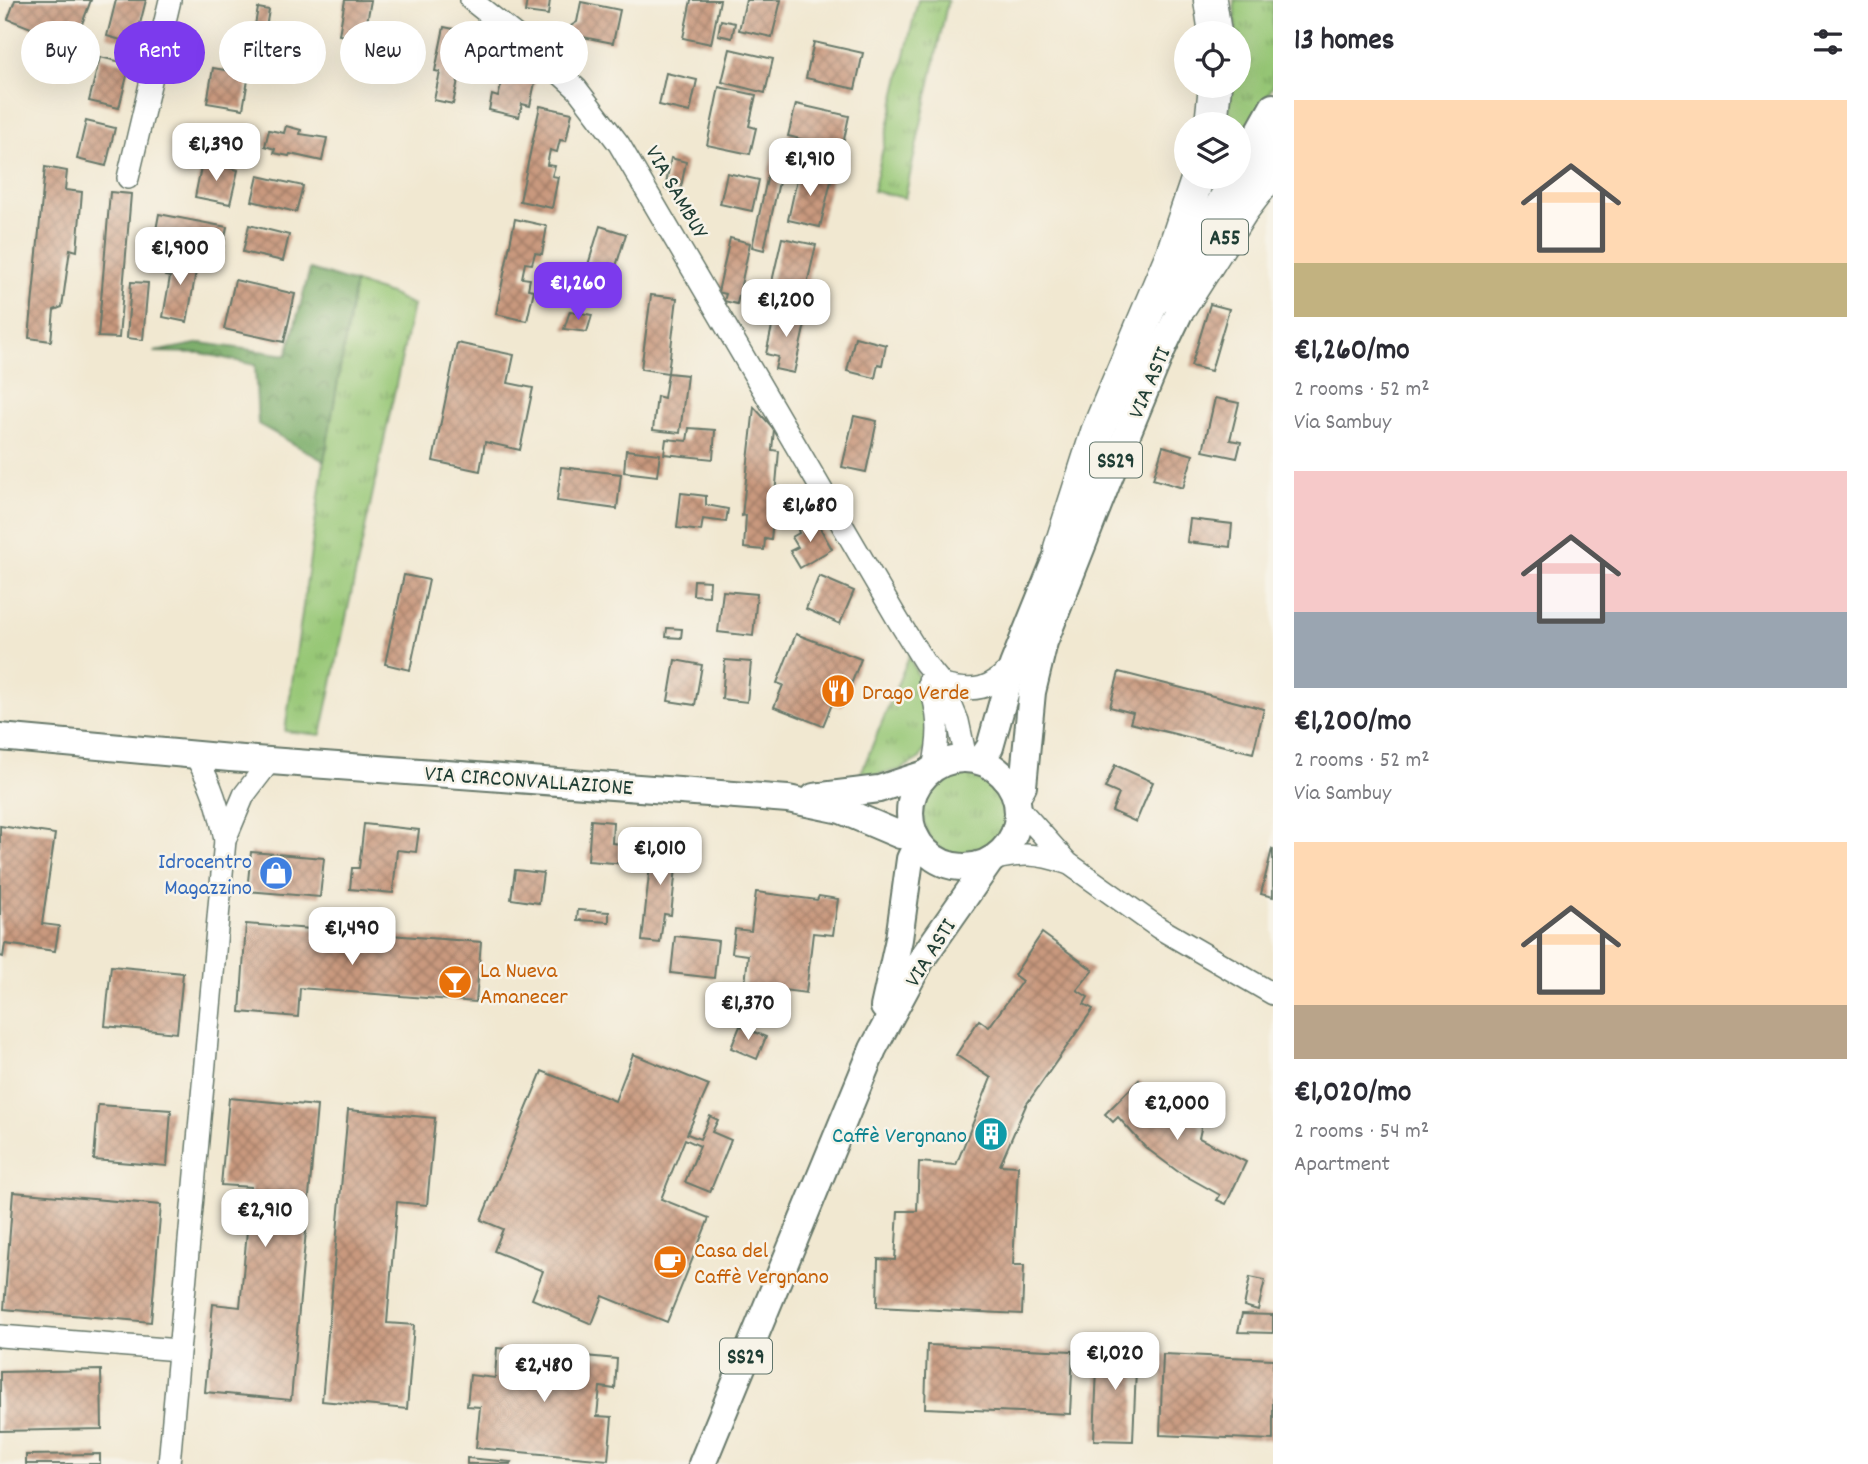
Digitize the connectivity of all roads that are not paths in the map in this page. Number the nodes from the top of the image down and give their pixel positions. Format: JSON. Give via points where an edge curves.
{"nodes":[{"id":1,"x":170,"y":0,"type":"edge"},
{"id":2,"x":471,"y":0,"type":"edge"},
{"id":3,"x":1210,"y":0,"type":"edge"},
{"id":4,"x":1213,"y":21,"type":"edge"},
{"id":5,"x":1273,"y":107,"type":"edge"},
{"id":6,"x":1273,"y":140,"type":"edge"},
{"id":7,"x":1251,"y":146,"type":"edge"},
{"id":8,"x":1273,"y":170,"type":"edge"},
{"id":9,"x":128,"y":177,"type":"dead end"},
{"id":10,"x":1194,"y":189,"type":"edge"},
{"id":11,"x":1227,"y":189,"type":"edge"},
{"id":12,"x":1181,"y":306,"type":"junction"},
{"id":13,"x":1060,"y":548,"type":"junction"},
{"id":14,"x":924,"y":662,"type":"junction"},
{"id":15,"x":1013,"y":665,"type":"junction"},
{"id":16,"x":943,"y":685,"type":"junction"},
{"id":17,"x":0,"y":737,"type":"edge"},
{"id":18,"x":195,"y":755,"type":"junction"},
{"id":19,"x":973,"y":760,"type":"junction"},
{"id":20,"x":270,"y":761,"type":"junction"},
{"id":21,"x":929,"y":771,"type":"junction"},
{"id":22,"x":788,"y":799,"type":"junction"},
{"id":23,"x":1017,"y":802,"type":"junction"},
{"id":24,"x":866,"y":819,"type":"junction"},
{"id":25,"x":917,"y":839,"type":"junction"},
{"id":26,"x":225,"y":840,"type":"junction"},
{"id":27,"x":991,"y":859,"type":"junction"},
{"id":28,"x":1068,"y":863,"type":"junction"},
{"id":29,"x":906,"y":899,"type":"junction"},
{"id":30,"x":1273,"y":994,"type":"edge"},
{"id":31,"x":873,"y":1049,"type":"junction"},
{"id":32,"x":0,"y":1336,"type":"edge"},
{"id":33,"x":179,"y":1350,"type":"junction"},
{"id":34,"x":169,"y":1464,"type":"edge"},
{"id":35,"x":702,"y":1464,"type":"edge"}],
"edges":[{"from":1,"to":9,"type":"street"},
{"from":2,"to":14,"type":"street","name":"VIA SAMBUY","via":[[577,89],[619,144]]},
{"from":3,"to":4,"type":"highway"},
{"from":5,"to":7,"type":"main road"},
{"from":6,"to":12,"type":"main road","name":"VIA ASTI","number":"SS29"},
{"from":8,"to":12,"type":"highway","number":"A55"},
{"from":10,"to":13,"type":"highway","via":[[1172,254],[1097,432]]},
{"from":11,"to":13,"type":"main road","name":"VIA ASTI","number":"SS29","via":[[1151,332]]},
{"from":12,"to":23,"type":"main road","name":"VIA ASTI","number":"SS29","via":[[1044,642],[1032,692],[1023,786]]},
{"from":13,"to":15,"type":"main road","name":"VIA ASTI","number":"SS29"},
{"from":14,"to":16,"type":"street","name":"VIA SAMBUY"},
{"from":14,"to":21,"type":"street","name":"VIA SAMBUY","via":[[940,729]]},
{"from":15,"to":16,"type":"street","via":[[990,685],[968,689]]},
{"from":15,"to":19,"type":"main road","name":"VIA ASTI","number":"SS29","via":[[990,747]]},
{"from":16,"to":19,"type":"street","name":"VIA SAMBUY"},
{"from":17,"to":18,"type":"main road","name":"VIA CIRCONVALLAZIONE"},
{"from":18,"to":20,"type":"main road","name":"VIA CIRCONVALLAZIONE"},
{"from":18,"to":26,"type":"street","via":[[218,802]]},
{"from":19,"to":21,"type":"main road","via":[[948,760]]},
{"from":19,"to":23,"type":"main road","via":[[1003,775]]},
{"from":20,"to":22,"type":"main road","name":"VIA CIRCONVALLAZIONE"},
{"from":20,"to":26,"type":"street","via":[[244,795]]},
{"from":21,"to":22,"type":"main road","name":"VIA CIRCONVALLAZIONE","via":[[879,789]]},
{"from":21,"to":25,"type":"main road","via":[[910,804]]},
{"from":22,"to":24,"type":"main road","name":"VIA CIRCONVALLAZIONE"},
{"from":23,"to":27,"type":"main road","via":[[1012,837]]},
{"from":23,"to":28,"type":"street"},
{"from":24,"to":25,"type":"main road","name":"VIA CIRCONVALLAZIONE"},
{"from":24,"to":29,"type":"main road","via":[[894,854]]},
{"from":25,"to":27,"type":"main road","via":[[943,863],[975,866]]},
{"from":25,"to":29,"type":"main road","name":"VIA ASTI","number":"SS29"},
{"from":26,"to":33,"type":"street"},
{"from":27,"to":28,"type":"street","via":[[1017,853]]},
{"from":27,"to":31,"type":"main road","name":"VIA ASTI","number":"SS29","via":[[921,960]]},
{"from":28,"to":30,"type":"street","via":[[1159,928]]},
{"from":29,"to":31,"type":"main road","name":"VIA ASTI","number":"SS29"},
{"from":31,"to":35,"type":"main road","name":"VIA ASTI","number":"SS29"},
{"from":32,"to":33,"type":"street"},
{"from":33,"to":34,"type":"street"}]}
